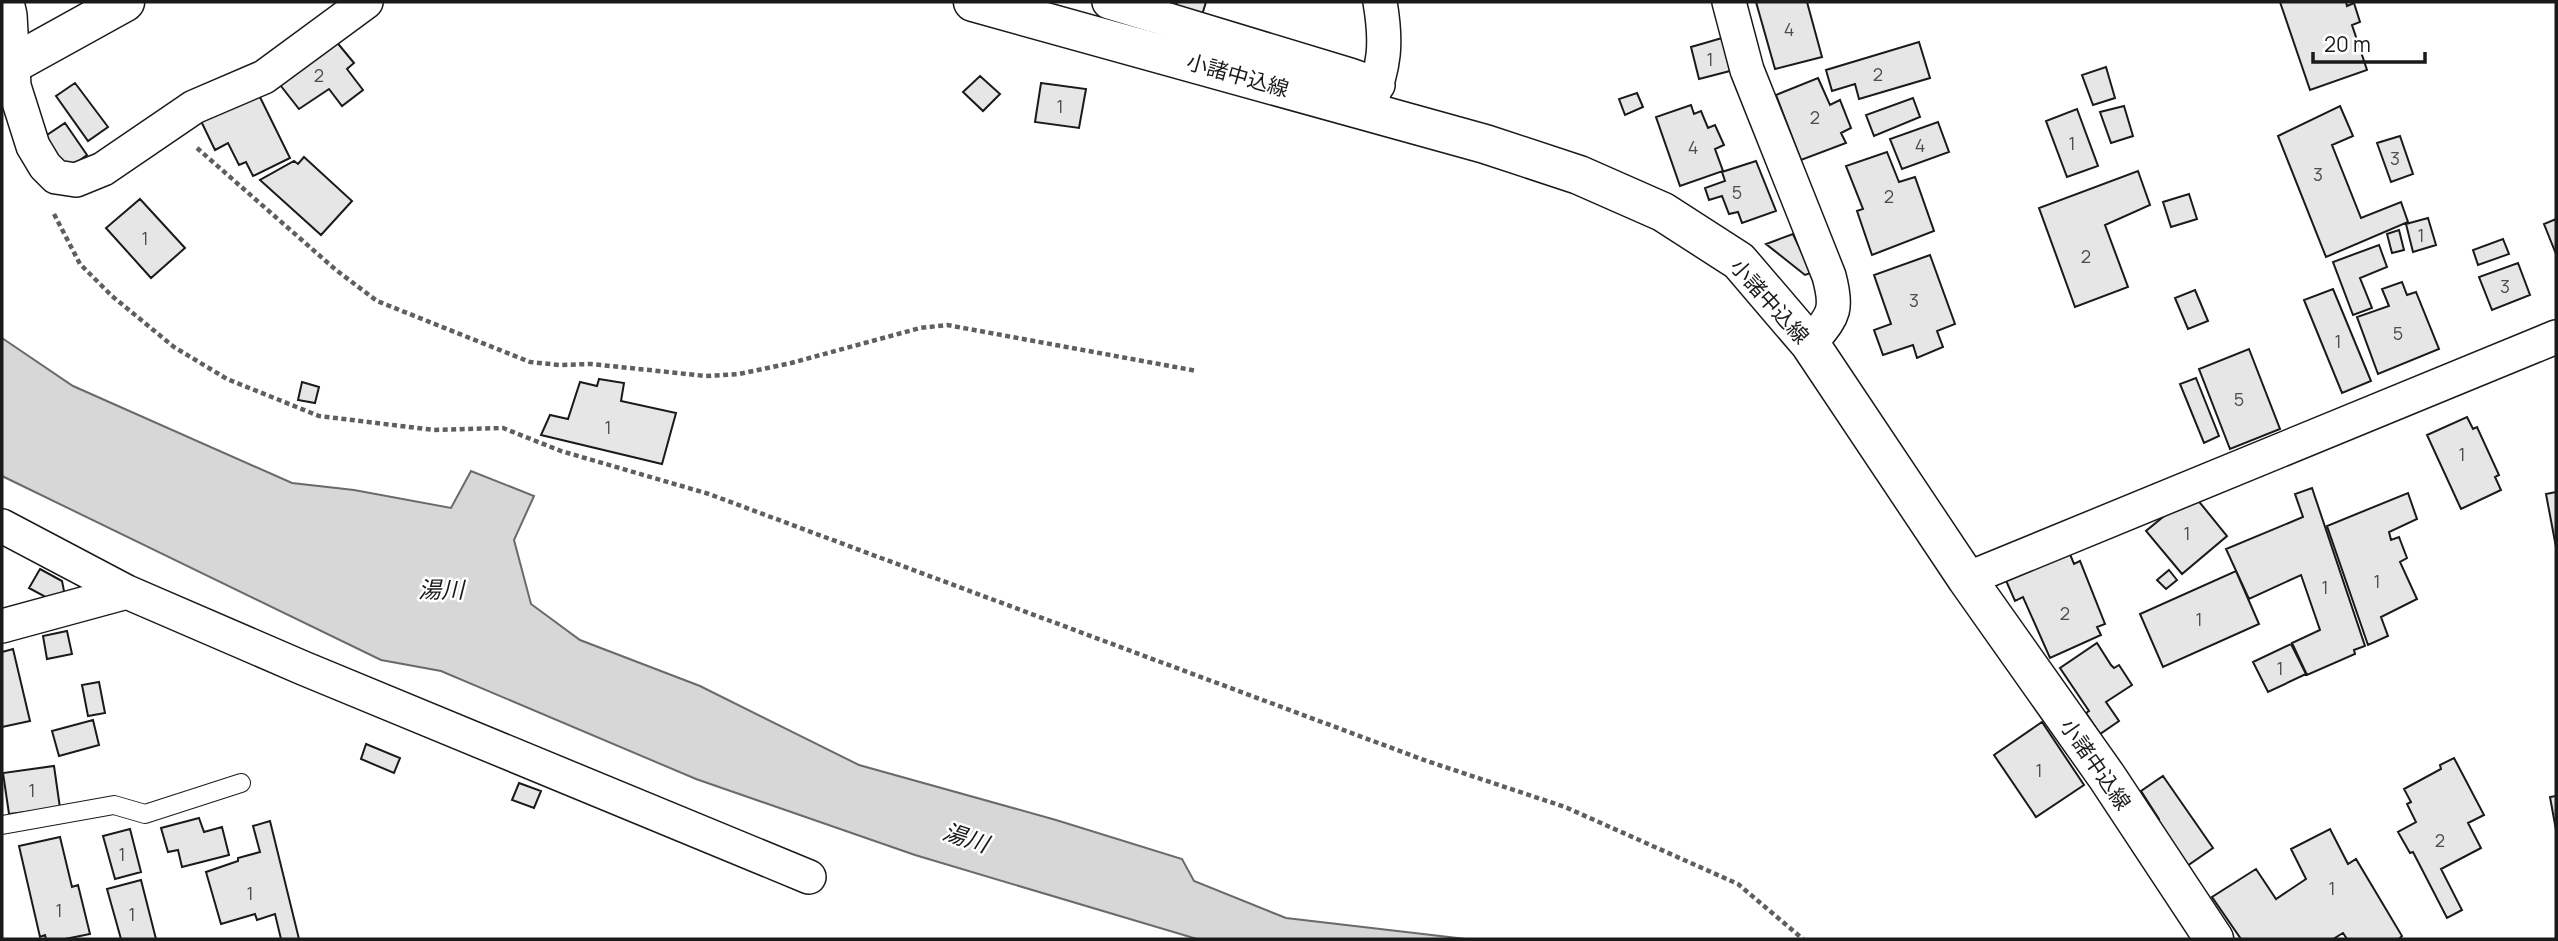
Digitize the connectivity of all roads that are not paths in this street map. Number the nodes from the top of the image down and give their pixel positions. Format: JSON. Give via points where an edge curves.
{"nodes":[{"id":1,"x":7,"y":2,"type":"edge"},
{"id":2,"x":125,"y":2,"type":"edge"},
{"id":3,"x":366,"y":2,"type":"edge"},
{"id":4,"x":973,"y":2,"type":"edge"},
{"id":5,"x":1110,"y":2,"type":"edge"},
{"id":6,"x":1380,"y":2,"type":"edge"},
{"id":7,"x":1729,"y":2,"type":"edge"},
{"id":8,"x":8,"y":68,"type":"edge"},
{"id":9,"x":1372,"y":98,"type":"junction"},
{"id":10,"x":2556,"y":337,"type":"edge"},
{"id":11,"x":1810,"y":344,"type":"junction"},
{"id":12,"x":2,"y":526,"type":"edge"},
{"id":13,"x":1967,"y":579,"type":"junction"},
{"id":14,"x":127,"y":592,"type":"junction"},
{"id":15,"x":2,"y":625,"type":"edge"},
{"id":16,"x":241,"y":783,"type":"dead end"},
{"id":17,"x":2,"y":825,"type":"edge"},
{"id":18,"x":809,"y":877,"type":"dead end"},
{"id":19,"x":2214,"y":939,"type":"edge"}],
"edges":[{"from":1,"to":8,"type":"street"},
{"from":2,"to":8,"type":"main road"},
{"from":3,"to":8,"type":"street","via":[[264,77],[194,107],[103,169],[76,180],[57,177],[45,166],[33,146]]},
{"from":4,"to":9,"type":"main road","name":"小諸中込線"},
{"from":5,"to":9,"type":"street","via":[[1350,75]]},
{"from":6,"to":9,"type":"street","via":[[1385,59]]},
{"from":7,"to":11,"type":"street","via":[[1747,70],[1835,298],[1834,310]]},
{"from":9,"to":11,"type":"main road","name":"小諸中込線","via":[[1485,144],[1579,175],[1663,212],[1739,261]]},
{"from":10,"to":13,"type":"street"},
{"from":11,"to":13,"type":"main road","name":"小諸中込線"},
{"from":12,"to":14,"type":"street"},
{"from":13,"to":19,"type":"main road","name":"小諸中込線"},
{"from":14,"to":15,"type":"street"},
{"from":14,"to":18,"type":"street"},
{"from":16,"to":17,"type":"lane","via":[[145,814],[114,805]]}]}
